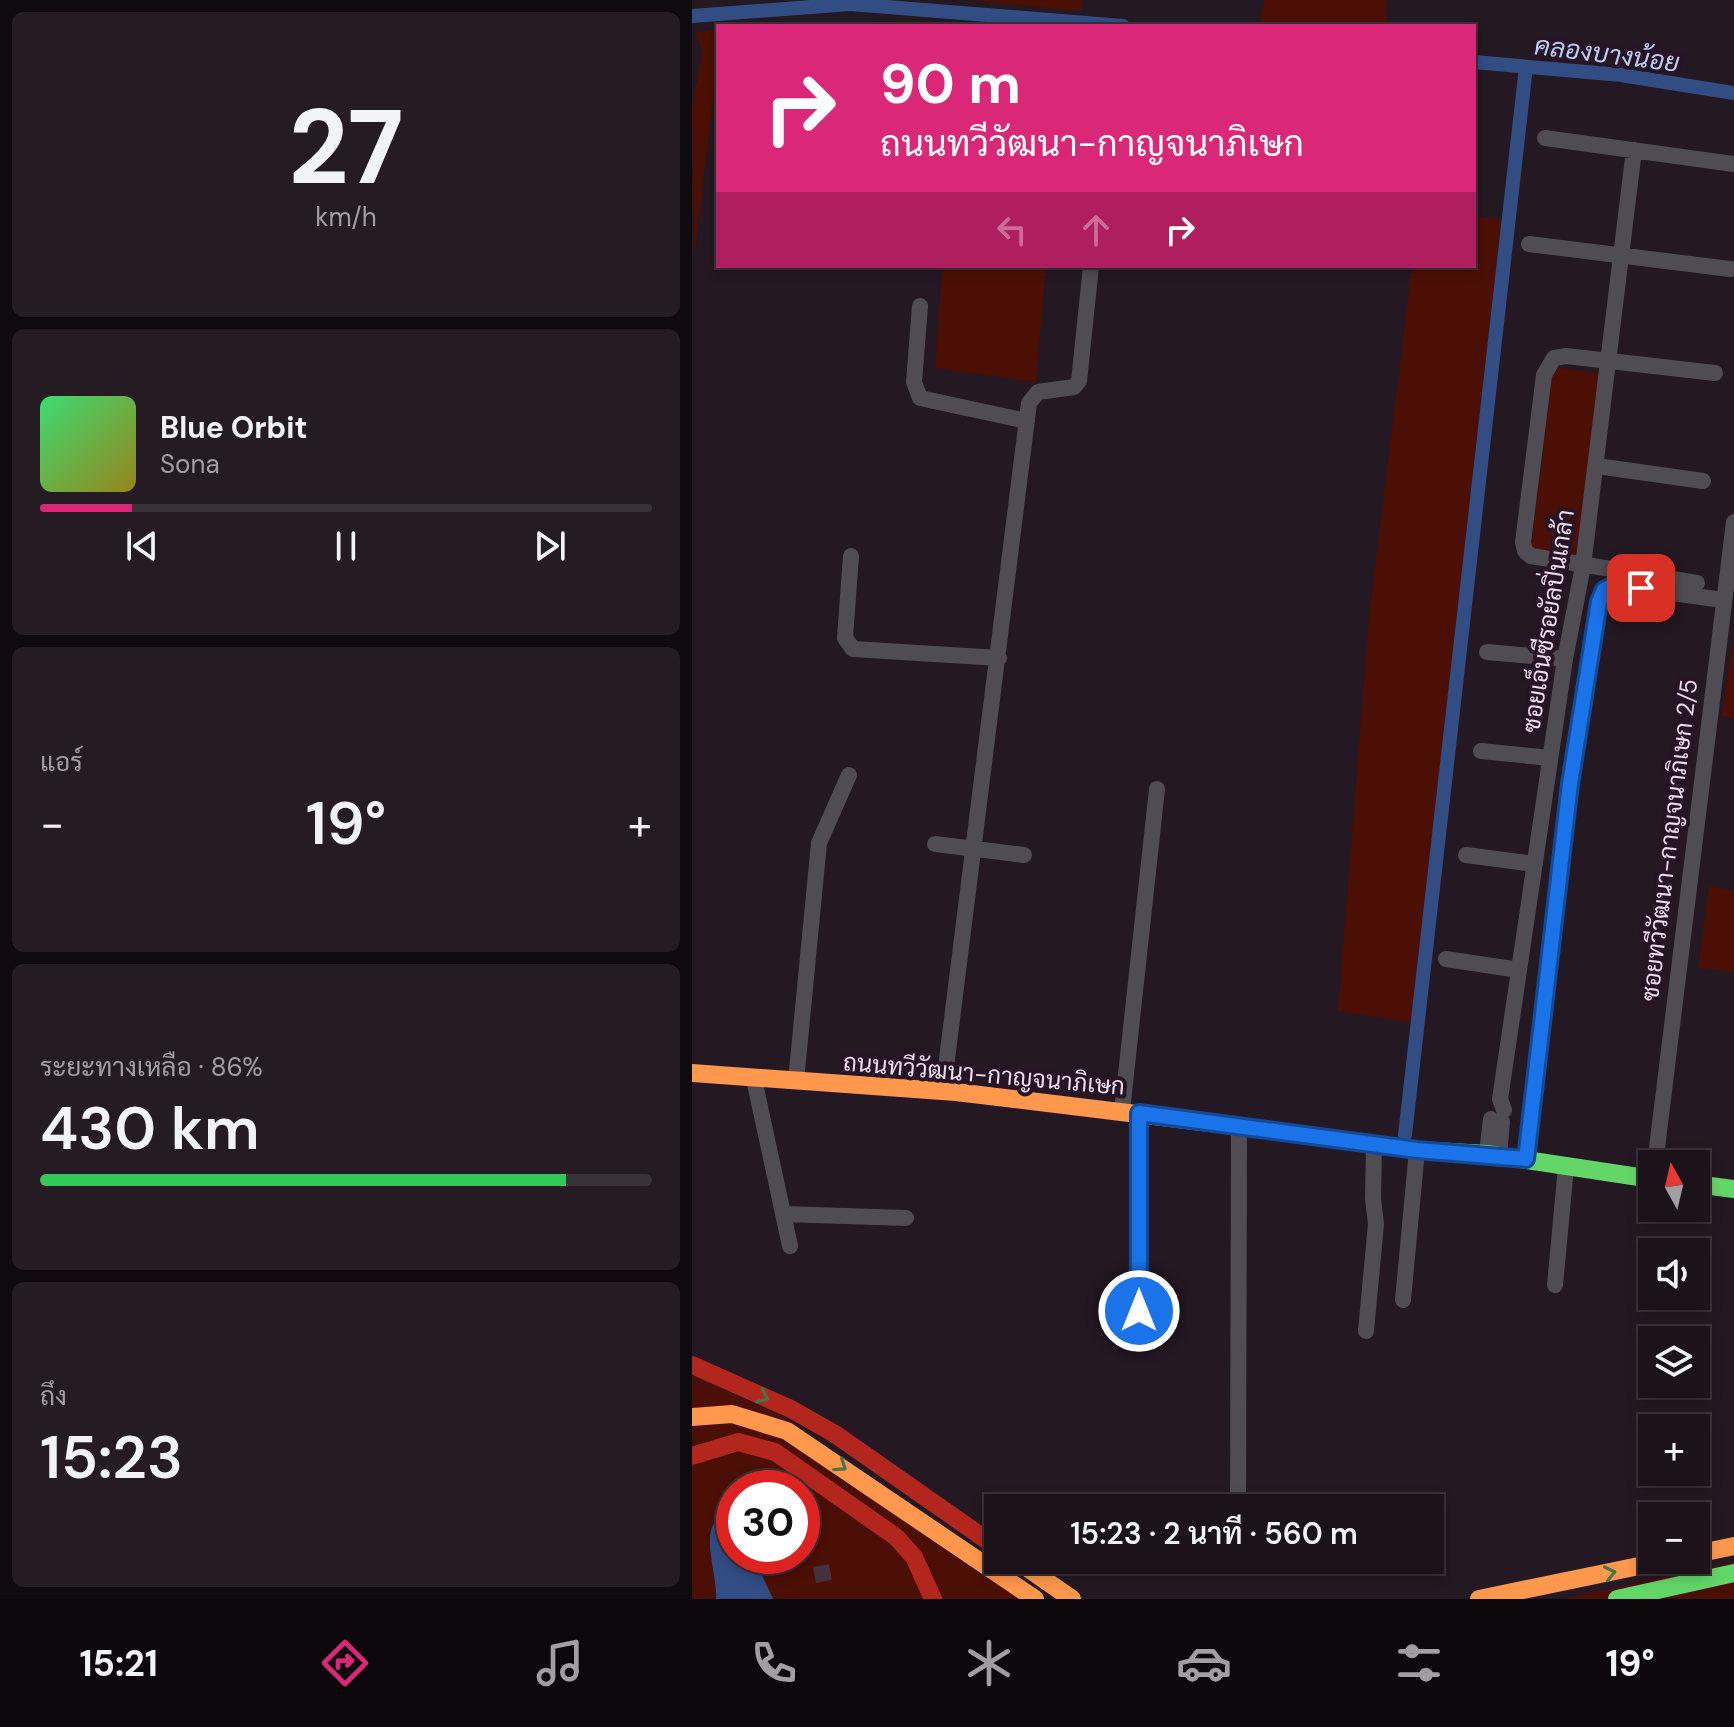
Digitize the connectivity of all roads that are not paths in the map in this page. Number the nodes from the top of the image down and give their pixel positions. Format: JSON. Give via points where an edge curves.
{"nodes":[{"id":1,"x":1545,"y":138,"type":"dead end"},
{"id":2,"x":1634,"y":150,"type":"junction"},
{"id":3,"x":1734,"y":164,"type":"edge"},
{"id":4,"x":1529,"y":244,"type":"dead end"},
{"id":5,"x":1621,"y":256,"type":"junction"},
{"id":6,"x":1091,"y":268,"type":"edge"},
{"id":7,"x":1730,"y":269,"type":"dead end"},
{"id":8,"x":920,"y":306,"type":"dead end"},
{"id":9,"x":1607,"y":361,"type":"junction"},
{"id":10,"x":1715,"y":373,"type":"dead end"},
{"id":11,"x":1027,"y":421,"type":"junction"},
{"id":12,"x":1597,"y":466,"type":"junction"},
{"id":13,"x":1703,"y":481,"type":"dead end"},
{"id":14,"x":1734,"y":522,"type":"edge"},
{"id":15,"x":851,"y":556,"type":"dead end"},
{"id":16,"x":1583,"y":566,"type":"junction"},
{"id":17,"x":1697,"y":583,"type":"dead end"},
{"id":18,"x":1723,"y":600,"type":"junction"},
{"id":19,"x":1487,"y":652,"type":"dead end"},
{"id":20,"x":999,"y":658,"type":"junction"},
{"id":21,"x":1565,"y":659,"type":"junction"},
{"id":22,"x":1481,"y":751,"type":"dead end"},
{"id":23,"x":1550,"y":758,"type":"junction"},
{"id":24,"x":849,"y":775,"type":"dead end"},
{"id":25,"x":1157,"y":789,"type":"dead end"},
{"id":26,"x":935,"y":844,"type":"dead end"},
{"id":27,"x":974,"y":847,"type":"junction"},
{"id":28,"x":1024,"y":855,"type":"dead end"},
{"id":29,"x":1466,"y":855,"type":"dead end"},
{"id":30,"x":1535,"y":864,"type":"junction"},
{"id":31,"x":1446,"y":959,"type":"dead end"},
{"id":32,"x":1519,"y":970,"type":"junction"},
{"id":33,"x":692,"y":1073,"type":"edge"},
{"id":34,"x":754,"y":1079,"type":"junction"},
{"id":35,"x":796,"y":1081,"type":"junction"},
{"id":36,"x":943,"y":1091,"type":"junction"},
{"id":37,"x":1130,"y":1112,"type":"junction"},
{"id":38,"x":1239,"y":1128,"type":"junction"},
{"id":39,"x":1374,"y":1145,"type":"junction"},
{"id":40,"x":1417,"y":1150,"type":"junction"},
{"id":41,"x":1657,"y":1150,"type":"edge"},
{"id":42,"x":1493,"y":1155,"type":"junction"},
{"id":43,"x":1526,"y":1159,"type":"junction"},
{"id":44,"x":1566,"y":1167,"type":"junction"},
{"id":45,"x":1638,"y":1177,"type":"edge"},
{"id":46,"x":1710,"y":1186,"type":"edge"},
{"id":47,"x":1734,"y":1189,"type":"edge"},
{"id":48,"x":783,"y":1214,"type":"junction"},
{"id":49,"x":906,"y":1218,"type":"dead end"},
{"id":50,"x":790,"y":1246,"type":"dead end"},
{"id":51,"x":1555,"y":1285,"type":"dead end"},
{"id":52,"x":1403,"y":1300,"type":"dead end"},
{"id":53,"x":1139,"y":1311,"type":"dead end"},
{"id":54,"x":1366,"y":1331,"type":"dead end"},
{"id":55,"x":692,"y":1365,"type":"edge"},
{"id":56,"x":692,"y":1417,"type":"edge"},
{"id":57,"x":692,"y":1456,"type":"edge"},
{"id":58,"x":1238,"y":1494,"type":"edge"},
{"id":59,"x":984,"y":1538,"type":"edge"},
{"id":60,"x":1734,"y":1546,"type":"edge"},
{"id":61,"x":1710,"y":1551,"type":"edge"},
{"id":62,"x":1638,"y":1567,"type":"edge"},
{"id":63,"x":1734,"y":1573,"type":"edge"},
{"id":64,"x":1036,"y":1574,"type":"edge"},
{"id":65,"x":1572,"y":1581,"type":"junction"},
{"id":66,"x":933,"y":1599,"type":"edge"},
{"id":67,"x":1035,"y":1599,"type":"edge"},
{"id":68,"x":1072,"y":1599,"type":"edge"},
{"id":69,"x":1479,"y":1599,"type":"edge"},
{"id":70,"x":1517,"y":1599,"type":"edge"},
{"id":71,"x":1617,"y":1599,"type":"edge"}],
"edges":[{"from":1,"to":2,"type":"street"},
{"from":2,"to":3,"type":"street"},
{"from":2,"to":5,"type":"street","name":"ซอยเอ็นซีรอยัลปิ่นเกล้า"},
{"from":4,"to":5,"type":"street"},
{"from":5,"to":7,"type":"street"},
{"from":5,"to":9,"type":"street","name":"ซอยเอ็นซีรอยัลปิ่นเกล้า"},
{"from":6,"to":11,"type":"street","via":[[1079,381],[1074,387],[1038,392],[1029,403]]},
{"from":8,"to":11,"type":"street","via":[[914,382],[920,398]]},
{"from":9,"to":10,"type":"street"},
{"from":9,"to":12,"type":"street","name":"ซอยเอ็นซีรอยัลปิ่นเกล้า"},
{"from":9,"to":16,"type":"street","via":[[1566,356],[1546,366],[1523,542],[1531,556]]},
{"from":11,"to":20,"type":"street"},
{"from":12,"to":13,"type":"street"},
{"from":12,"to":16,"type":"street","name":"ซอยเอ็นซีรอยัลปิ่นเกล้า"},
{"from":14,"to":18,"type":"street","name":"ซอยทวีวัฒนา-กาญจนาภิเษก 2/5"},
{"from":15,"to":20,"type":"street","via":[[845,638],[853,649]]},
{"from":16,"to":17,"type":"street"},
{"from":16,"to":21,"type":"street","name":"ซอยเอ็นซีรอยัลปิ่นเกล้า"},
{"from":18,"to":41,"type":"street","name":"ซอยทวีวัฒนา-กาญจนาภิเษก 2/5"},
{"from":18,"to":43,"type":"street","via":[[1614,585],[1604,590],[1599,602],[1570,784]]},
{"from":19,"to":21,"type":"street"},
{"from":20,"to":27,"type":"street"},
{"from":21,"to":23,"type":"street","name":"ซอยเอ็นซีรอยัลปิ่นเกล้า"},
{"from":22,"to":23,"type":"street"},
{"from":23,"to":30,"type":"street","name":"ซอยเอ็นซีรอยัลปิ่นเกล้า"},
{"from":24,"to":35,"type":"street","via":[[819,843]]},
{"from":25,"to":37,"type":"street"},
{"from":26,"to":27,"type":"street"},
{"from":27,"to":28,"type":"street"},
{"from":27,"to":36,"type":"street"},
{"from":29,"to":30,"type":"street"},
{"from":30,"to":32,"type":"street","name":"ซอยเอ็นซีรอยัลปิ่นเกล้า"},
{"from":31,"to":32,"type":"street"},
{"from":32,"to":42,"type":"street","name":"ซอยเอ็นซีรอยัลปิ่นเกล้า"},
{"from":33,"to":34,"type":"main road","name":"ถนนทวีวัฒนา-กาญจนาภิเษก"},
{"from":34,"to":35,"type":"main road","name":"ถนนทวีวัฒนา-กาญจนาภิเษก"},
{"from":34,"to":48,"type":"street"},
{"from":35,"to":36,"type":"main road","name":"ถนนทวีวัฒนา-กาญจนาภิเษก"},
{"from":36,"to":37,"type":"main road","name":"ถนนทวีวัฒนา-กาญจนาภิเษก"},
{"from":37,"to":38,"type":"main road","name":"ถนนทวีวัฒนา-กาญจนาภิเษก"},
{"from":37,"to":53,"type":"street"},
{"from":38,"to":39,"type":"main road","name":"ถนนทวีวัฒนา-กาญจนาภิเษก"},
{"from":38,"to":58,"type":"street"},
{"from":39,"to":40,"type":"main road","name":"ถนนทวีวัฒนา-กาญจนาภิเษก"},
{"from":39,"to":54,"type":"street","via":[[1376,1224]]},
{"from":40,"to":42,"type":"main road","name":"ถนนทวีวัฒนา-กาญจนาภิเษก"},
{"from":40,"to":52,"type":"street"},
{"from":42,"to":43,"type":"main road","name":"ถนนทวีวัฒนา-กาญจนาภิเษก"},
{"from":43,"to":44,"type":"main road","name":"ถนนทวีวัฒนา-กาญจนาภิเษก"},
{"from":44,"to":45,"type":"main road","name":"ถนนทวีวัฒนา-กาญจนาภิเษก"},
{"from":44,"to":51,"type":"street"},
{"from":46,"to":47,"type":"main road"},
{"from":48,"to":49,"type":"street"},
{"from":48,"to":50,"type":"street"},
{"from":55,"to":59,"type":"main road","one_way":true,"via":[[835,1434]]},
{"from":56,"to":67,"type":"main road","one_way":true,"via":[[732,1414],[787,1431]]},
{"from":57,"to":66,"type":"main road","via":[[738,1442],[775,1452],[896,1537],[914,1557]]},
{"from":60,"to":61,"type":"main road"},
{"from":65,"to":62,"type":"main road","one_way":true},
{"from":63,"to":71,"type":"main road"},
{"from":64,"to":68,"type":"main road"},
{"from":65,"to":69,"type":"main road"},
{"from":65,"to":70,"type":"main road"}]}
